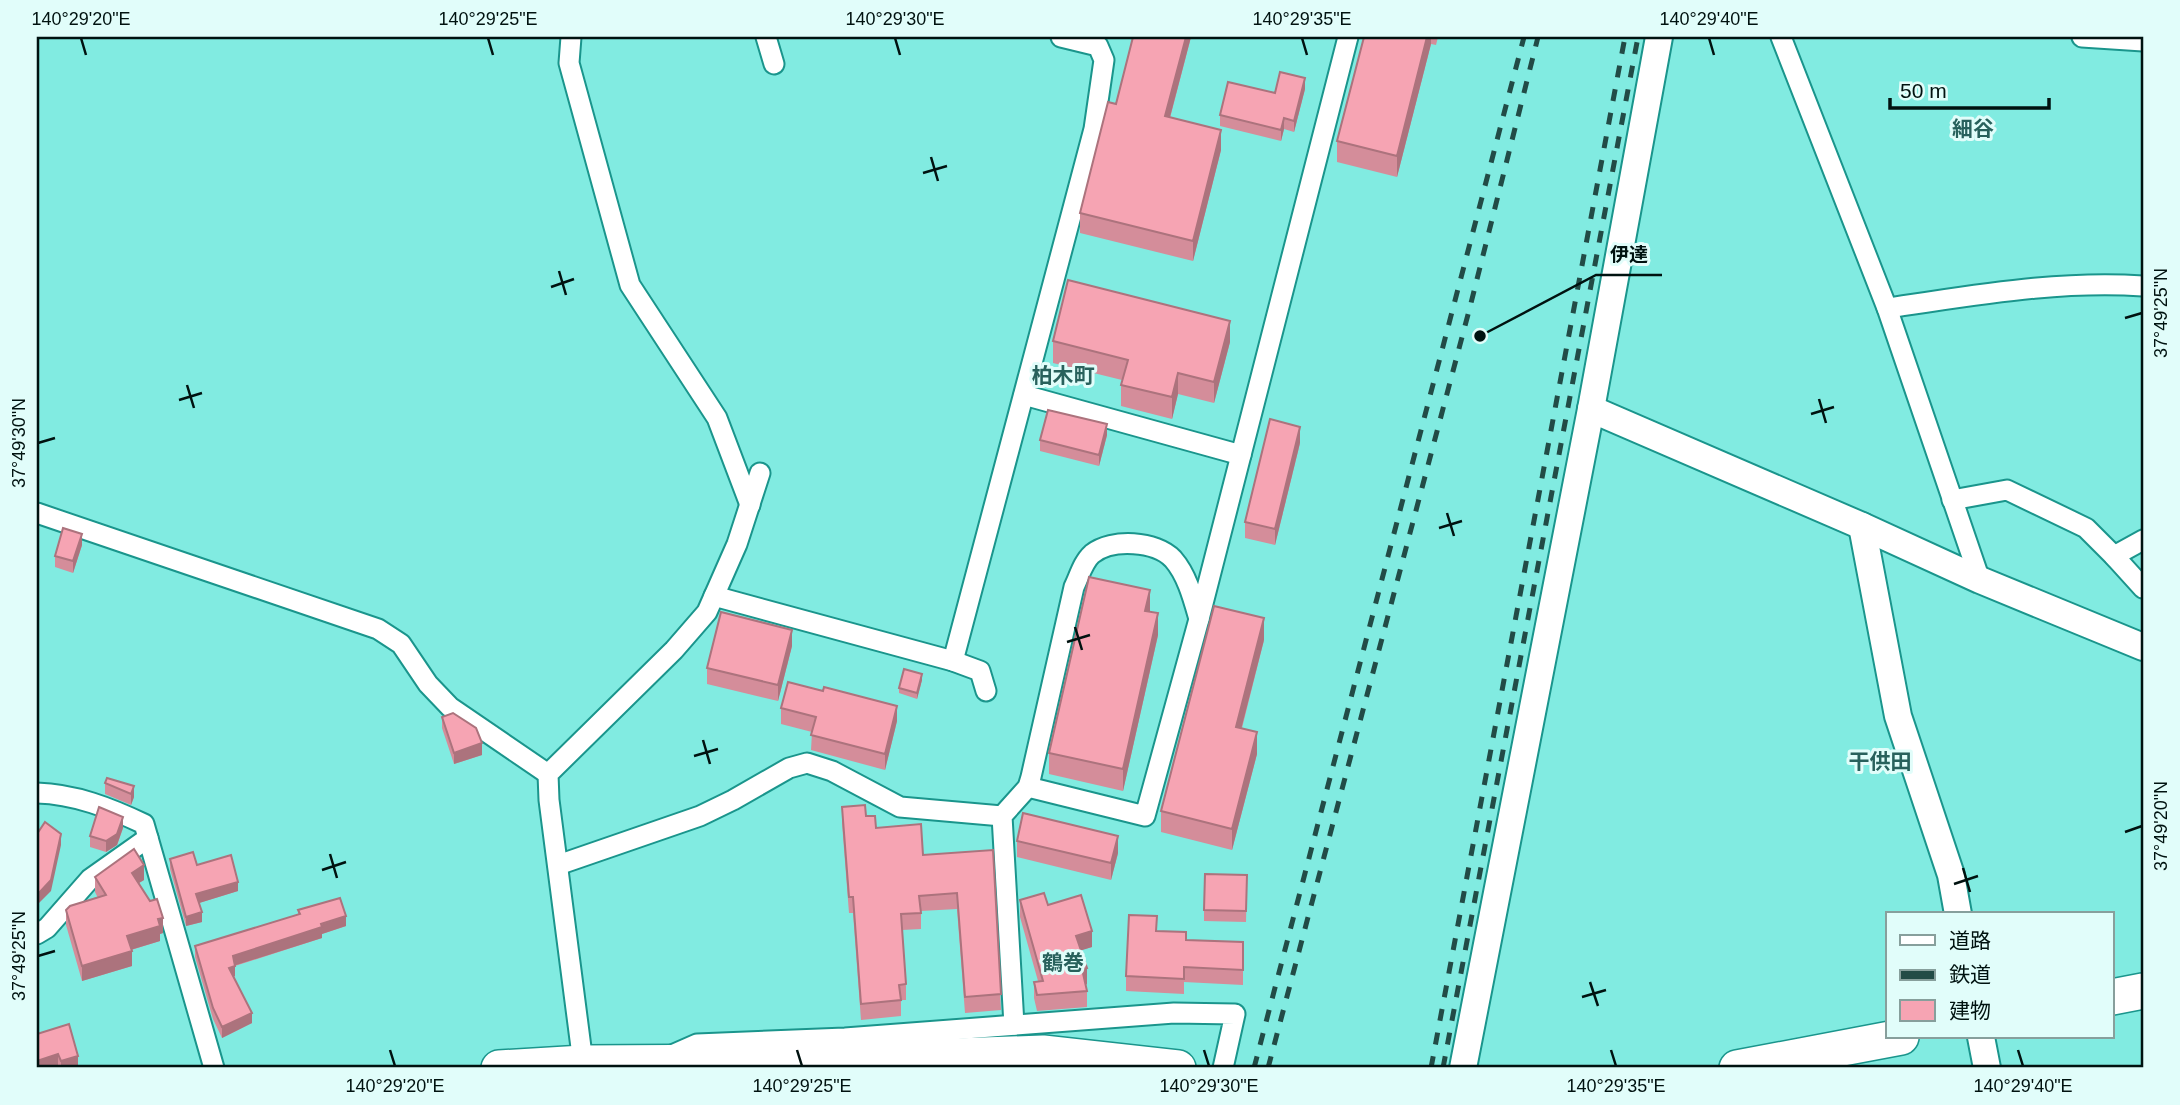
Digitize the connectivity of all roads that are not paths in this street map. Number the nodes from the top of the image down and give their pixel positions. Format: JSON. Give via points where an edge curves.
{"nodes":[{"id":1,"x":571,"y":37,"type":"edge"},
{"id":2,"x":766,"y":37,"type":"edge"},
{"id":3,"x":1060,"y":37,"type":"edge"},
{"id":4,"x":1348,"y":37,"type":"edge"},
{"id":5,"x":1659,"y":37,"type":"edge"},
{"id":6,"x":1781,"y":37,"type":"edge"},
{"id":7,"x":2082,"y":37,"type":"edge"},
{"id":8,"x":1099,"y":41,"type":"edge"},
{"id":9,"x":2143,"y":41,"type":"edge"},
{"id":10,"x":774,"y":64,"type":"dead end"},
{"id":11,"x":2143,"y":286,"type":"edge"},
{"id":12,"x":1887,"y":308,"type":"junction"},
{"id":13,"x":1024,"y":396,"type":"junction"},
{"id":14,"x":1591,"y":409,"type":"junction"},
{"id":15,"x":1241,"y":456,"type":"junction"},
{"id":16,"x":760,"y":473,"type":"dead end"},
{"id":17,"x":1952,"y":500,"type":"junction"},
{"id":18,"x":750,"y":505,"type":"junction"},
{"id":19,"x":37,"y":513,"type":"edge"},
{"id":20,"x":1861,"y":526,"type":"junction"},
{"id":21,"x":2143,"y":540,"type":"edge"},
{"id":22,"x":2117,"y":559,"type":"junction"},
{"id":23,"x":1980,"y":580,"type":"junction"},
{"id":24,"x":2143,"y":588,"type":"edge"},
{"id":25,"x":714,"y":596,"type":"junction"},
{"id":26,"x":1199,"y":619,"type":"junction"},
{"id":27,"x":2143,"y":647,"type":"edge"},
{"id":28,"x":953,"y":661,"type":"junction"},
{"id":29,"x":986,"y":691,"type":"dead end"},
{"id":30,"x":548,"y":774,"type":"junction"},
{"id":31,"x":1028,"y":786,"type":"junction"},
{"id":32,"x":37,"y":793,"type":"edge"},
{"id":33,"x":1002,"y":816,"type":"junction"},
{"id":34,"x":148,"y":838,"type":"junction"},
{"id":35,"x":558,"y":864,"type":"junction"},
{"id":36,"x":1958,"y":912,"type":"edge"},
{"id":37,"x":37,"y":934,"type":"edge"},
{"id":38,"x":2143,"y":991,"type":"edge"},
{"id":39,"x":2114,"y":997,"type":"edge"},
{"id":40,"x":1014,"y":1025,"type":"junction"},
{"id":41,"x":1897,"y":1038,"type":"edge"},
{"id":42,"x":1981,"y":1038,"type":"edge"},
{"id":43,"x":583,"y":1063,"type":"junction"},
{"id":44,"x":655,"y":1063,"type":"junction"},
{"id":45,"x":214,"y":1068,"type":"edge"},
{"id":46,"x":499,"y":1068,"type":"edge"},
{"id":47,"x":1178,"y":1068,"type":"edge"},
{"id":48,"x":1223,"y":1068,"type":"edge"},
{"id":49,"x":1463,"y":1068,"type":"edge"},
{"id":50,"x":1737,"y":1068,"type":"edge"},
{"id":51,"x":1987,"y":1068,"type":"edge"}],
"edges":[{"from":1,"to":18,"type":"street","via":[[569,63],[630,285],[717,418]]},
{"from":2,"to":10,"type":"street"},
{"from":3,"to":8,"type":"street"},
{"from":4,"to":15,"type":"street"},
{"from":5,"to":14,"type":"street"},
{"from":6,"to":12,"type":"street"},
{"from":7,"to":9,"type":"street"},
{"from":8,"to":13,"type":"street","via":[[1104,60],[1094,129]]},
{"from":11,"to":12,"type":"street","via":[[2041,286]]},
{"from":12,"to":17,"type":"street"},
{"from":13,"to":15,"type":"street"},
{"from":13,"to":28,"type":"street"},
{"from":14,"to":20,"type":"street"},
{"from":14,"to":49,"type":"street"},
{"from":15,"to":26,"type":"street"},
{"from":16,"to":18,"type":"street"},
{"from":17,"to":22,"type":"street","via":[[2007,490],[2086,528]]},
{"from":17,"to":23,"type":"street"},
{"from":18,"to":25,"type":"street"},
{"from":19,"to":30,"type":"street","via":[[378,629],[401,643],[450,707]]},
{"from":20,"to":23,"type":"street"},
{"from":20,"to":36,"type":"street","via":[[1898,716],[1951,875]]},
{"from":21,"to":22,"type":"street","via":[[2114,556]]},
{"from":22,"to":24,"type":"street"},
{"from":23,"to":27,"type":"street"},
{"from":25,"to":28,"type":"street"},
{"from":25,"to":30,"type":"street","via":[[707,612],[674,650]]},
{"from":26,"to":31,"type":"street","via":[[1145,816]]},
{"from":26,"to":31,"type":"street","via":[[1185,578],[1166,553],[1151,546],[1123,545],[1093,554],[1074,587]]},
{"from":28,"to":29,"type":"street","via":[[980,671]]},
{"from":30,"to":35,"type":"street"},
{"from":31,"to":33,"type":"street"},
{"from":32,"to":34,"type":"street","via":[[70,796],[120,813],[144,824]]},
{"from":33,"to":35,"type":"street","via":[[900,807],[832,771],[807,764],[789,768],[700,816]]},
{"from":33,"to":40,"type":"street"},
{"from":34,"to":37,"type":"street","via":[[90,879]]},
{"from":34,"to":45,"type":"street"},
{"from":35,"to":43,"type":"street"},
{"from":38,"to":39,"type":"highway"},
{"from":40,"to":44,"type":"street","via":[[696,1044]]},
{"from":40,"to":48,"type":"street","via":[[1174,1013],[1235,1014]]},
{"from":41,"to":50,"type":"highway"},
{"from":42,"to":51,"type":"street"},
{"from":43,"to":44,"type":"highway"},
{"from":43,"to":46,"type":"highway"},
{"from":44,"to":47,"type":"highway","via":[[1043,1053]]}]}
